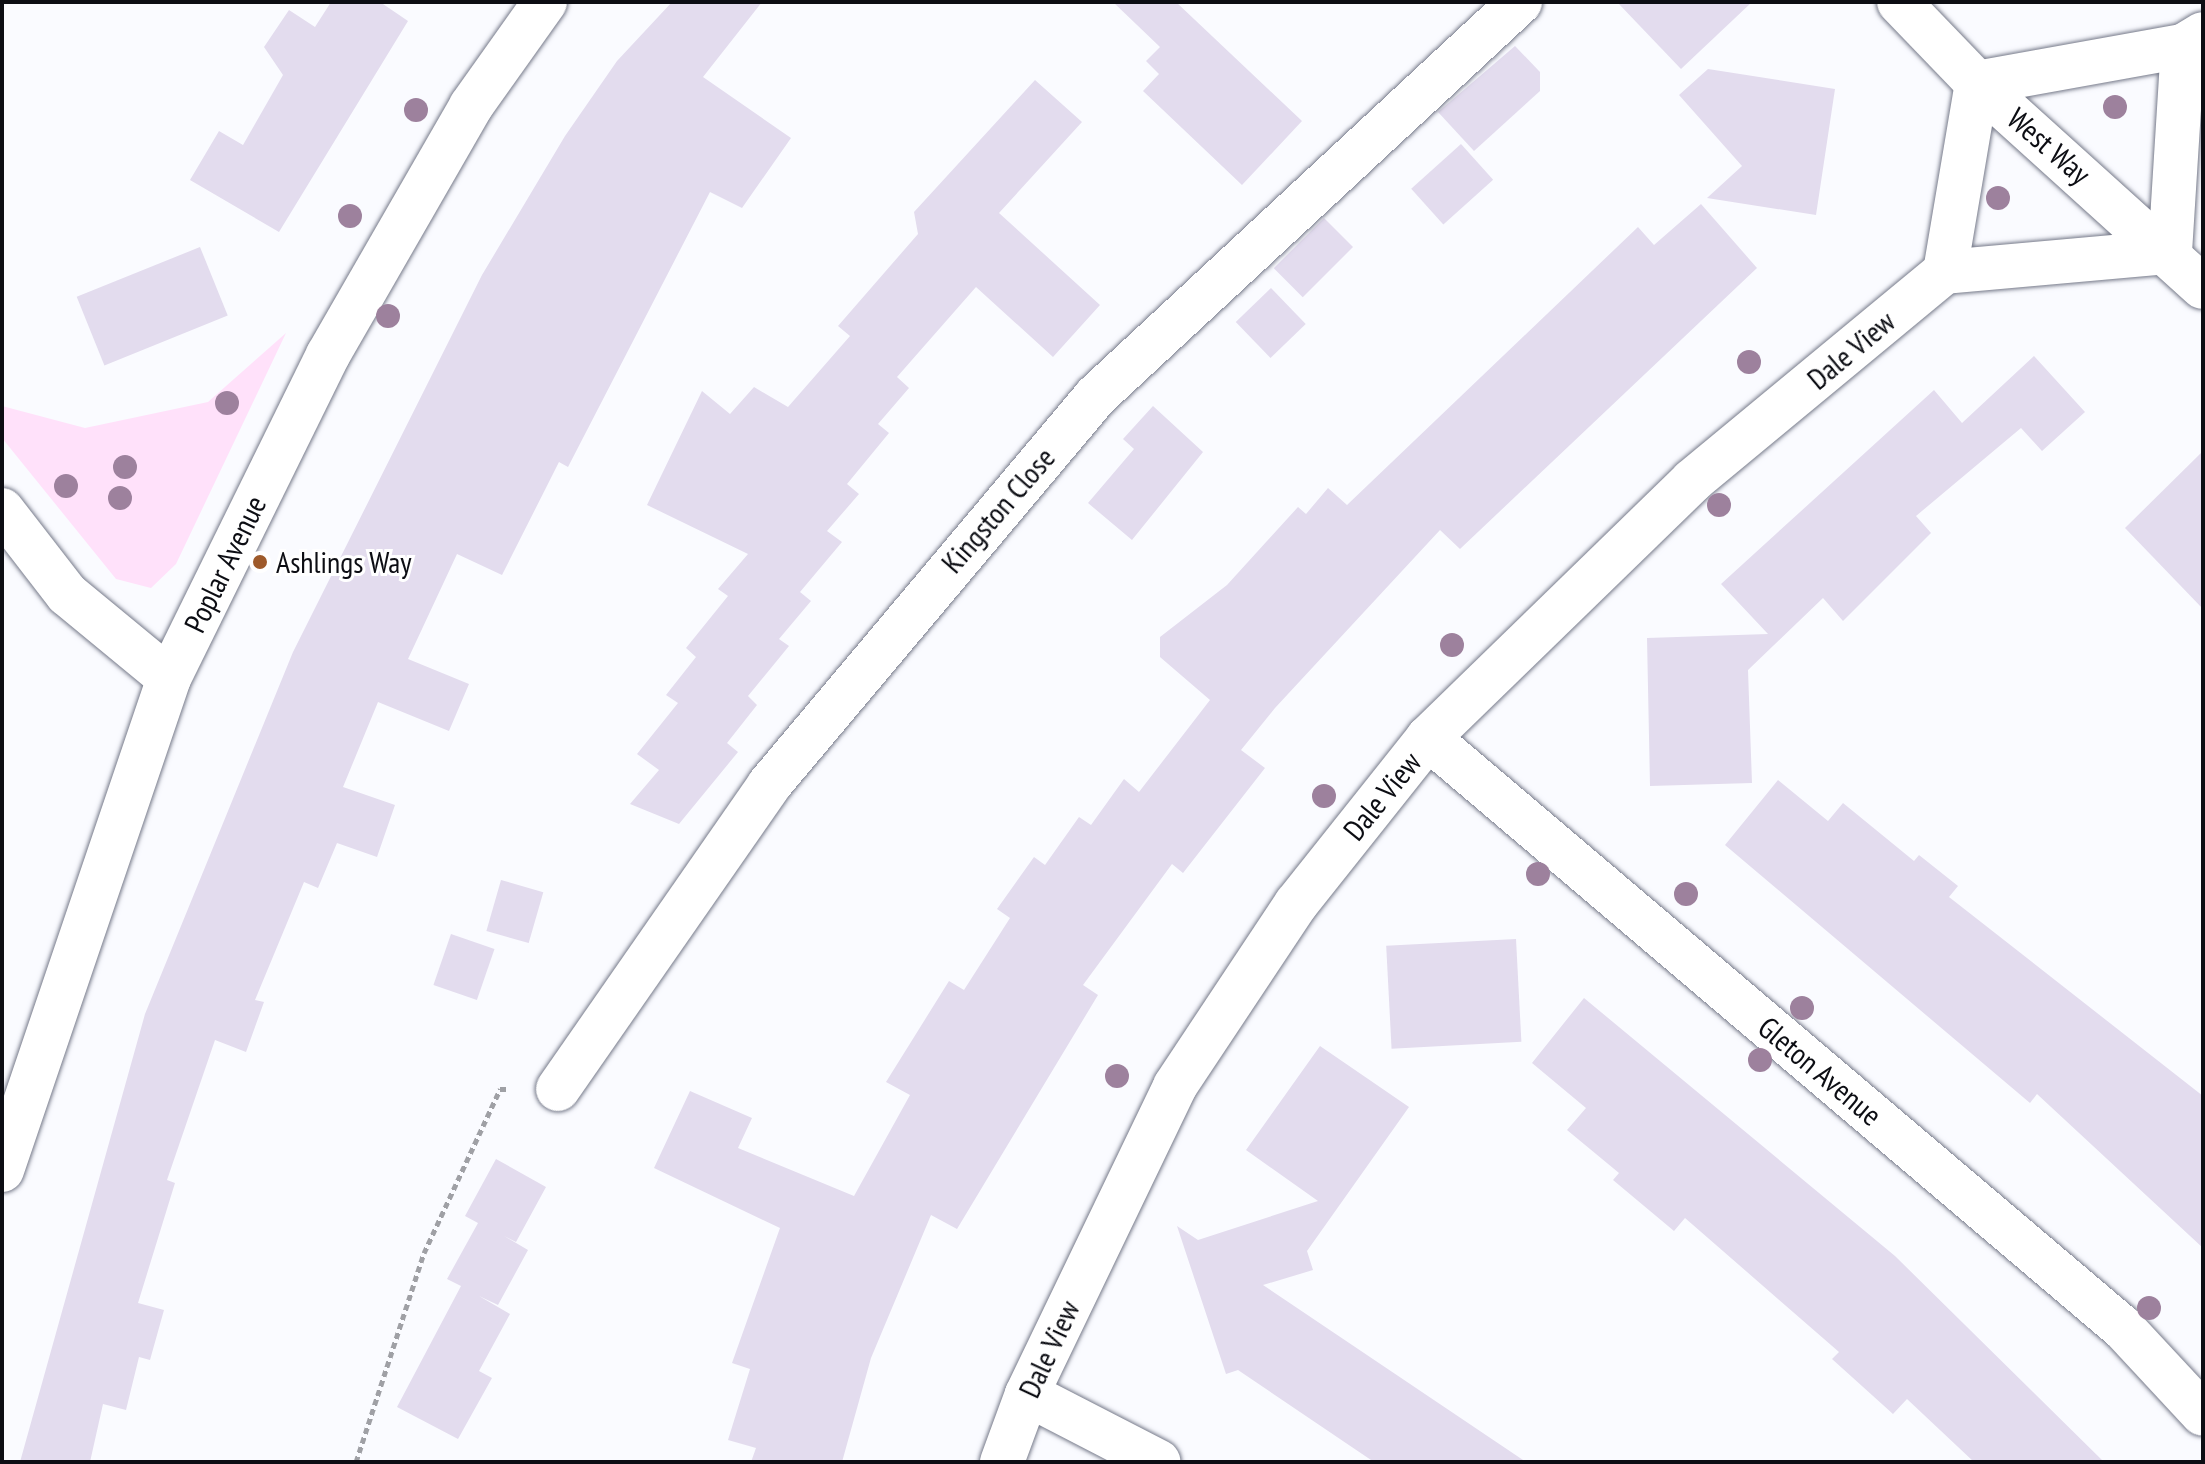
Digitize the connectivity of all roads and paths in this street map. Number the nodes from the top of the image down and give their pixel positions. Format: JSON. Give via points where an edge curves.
{"nodes":[{"id":1,"x":545,"y":2,"type":"edge"},
{"id":2,"x":1520,"y":2,"type":"edge"},
{"id":3,"x":1899,"y":2,"type":"edge"},
{"id":4,"x":2193,"y":40,"type":"edge"},
{"id":5,"x":1977,"y":83,"type":"junction"},
{"id":6,"x":2170,"y":252,"type":"junction"},
{"id":7,"x":1945,"y":272,"type":"junction"},
{"id":8,"x":2203,"y":287,"type":"edge"},
{"id":9,"x":2,"y":510,"type":"edge"},
{"id":10,"x":169,"y":678,"type":"junction"},
{"id":11,"x":1428,"y":738,"type":"junction"},
{"id":12,"x":558,"y":1089,"type":"joint"},
{"id":13,"x":2,"y":1170,"type":"edge"},
{"id":14,"x":1027,"y":1394,"type":"junction"},
{"id":15,"x":2203,"y":1414,"type":"edge"},
{"id":16,"x":356,"y":1462,"type":"edge"},
{"id":17,"x":1002,"y":1462,"type":"edge"},
{"id":18,"x":1159,"y":1462,"type":"edge"}],
"edges":[{"from":1,"to":10,"type":"street","name":"Poplar Avenue","via":[[471,106],[328,355]]},
{"from":2,"to":12,"type":"street","name":"Kingston Close","via":[[1096,396],[769,785]]},
{"from":3,"to":5,"type":"street","name":"West Way"},
{"from":4,"to":5,"type":"street"},
{"from":4,"to":6,"type":"street"},
{"from":5,"to":6,"type":"street","name":"West Way"},
{"from":5,"to":7,"type":"street"},
{"from":6,"to":7,"type":"street"},
{"from":6,"to":8,"type":"street","name":"West Way"},
{"from":7,"to":11,"type":"street","name":"Dale View","via":[[1692,481]]},
{"from":9,"to":10,"type":"street","via":[[67,594]]},
{"from":10,"to":13,"type":"street","name":"Poplar Avenue"},
{"from":11,"to":14,"type":"street","name":"Dale View","via":[[1296,904],[1175,1086]]},
{"from":11,"to":15,"type":"street","name":"Gleton Avenue","via":[[2123,1328]]},
{"from":12,"to":16,"type":"path","via":[[500,1089],[424,1253]]},
{"from":14,"to":17,"type":"street","name":"Dale View"},
{"from":14,"to":18,"type":"street"}]}
